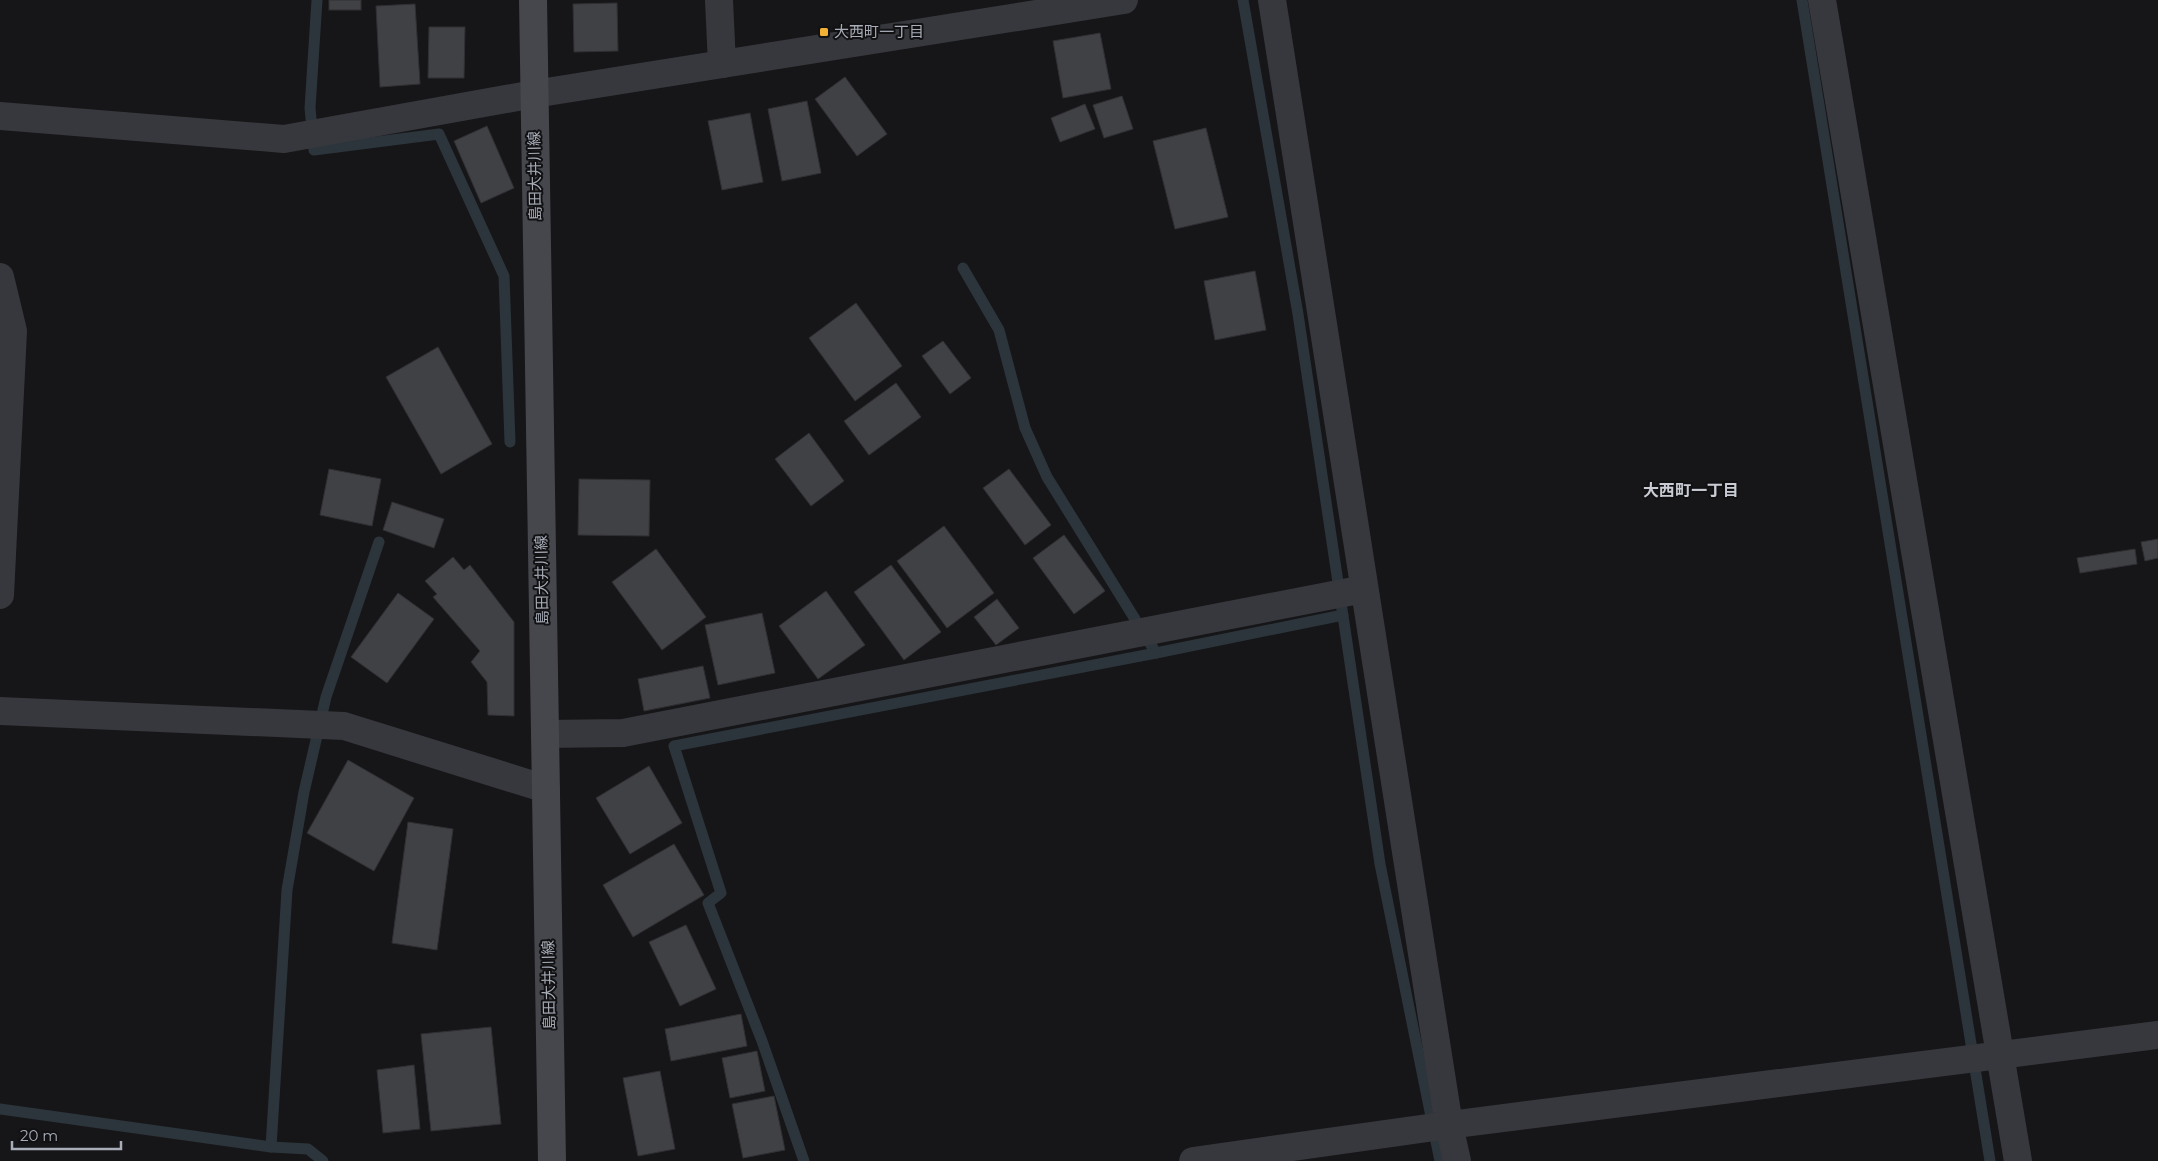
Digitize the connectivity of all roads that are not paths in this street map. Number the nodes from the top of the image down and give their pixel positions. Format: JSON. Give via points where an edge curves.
{"nodes":[{"id":1,"x":533,"y":0,"type":"edge"},
{"id":2,"x":720,"y":0,"type":"edge"},
{"id":3,"x":1124,"y":0,"type":"edge"},
{"id":4,"x":1272,"y":0,"type":"edge"},
{"id":5,"x":1822,"y":0,"type":"edge"},
{"id":6,"x":722,"y":64,"type":"junction"},
{"id":7,"x":534,"y":94,"type":"junction"},
{"id":8,"x":0,"y":116,"type":"edge"},
{"id":9,"x":0,"y":277,"type":"edge"},
{"id":10,"x":1364,"y":589,"type":"junction"},
{"id":11,"x":0,"y":595,"type":"edge"},
{"id":12,"x":0,"y":711,"type":"edge"},
{"id":13,"x":545,"y":734,"type":"junction"},
{"id":14,"x":546,"y":789,"type":"junction"},
{"id":15,"x":2158,"y":1034,"type":"edge"},
{"id":16,"x":2001,"y":1056,"type":"junction"},
{"id":17,"x":1449,"y":1125,"type":"junction"},
{"id":18,"x":552,"y":1161,"type":"edge"},
{"id":19,"x":1193,"y":1161,"type":"edge"},
{"id":20,"x":1457,"y":1161,"type":"edge"},
{"id":21,"x":2018,"y":1161,"type":"edge"}],
"edges":[{"from":1,"to":7,"type":"main road","name":"島田大井川線"},
{"from":2,"to":6,"type":"street"},
{"from":3,"to":6,"type":"street"},
{"from":4,"to":10,"type":"street"},
{"from":5,"to":16,"type":"street"},
{"from":6,"to":7,"type":"street"},
{"from":7,"to":8,"type":"street","via":[[284,139]]},
{"from":7,"to":13,"type":"main road","name":"島田大井川線"},
{"from":9,"to":11,"type":"street","via":[[13,331]]},
{"from":10,"to":13,"type":"street","via":[[623,733]]},
{"from":10,"to":17,"type":"street"},
{"from":12,"to":14,"type":"street","via":[[344,726]]},
{"from":13,"to":14,"type":"main road","name":"島田大井川線"},
{"from":14,"to":18,"type":"main road","name":"島田大井川線"},
{"from":15,"to":16,"type":"street"},
{"from":16,"to":17,"type":"street"},
{"from":16,"to":21,"type":"street"},
{"from":17,"to":19,"type":"street"},
{"from":17,"to":20,"type":"street"}]}
